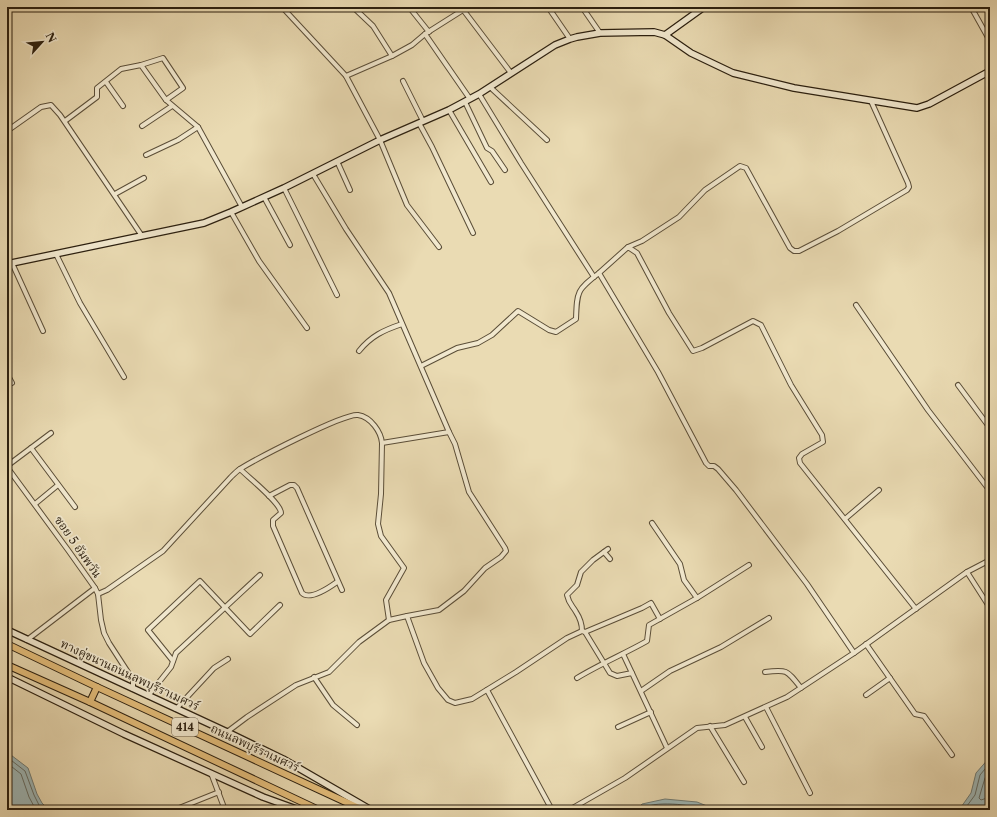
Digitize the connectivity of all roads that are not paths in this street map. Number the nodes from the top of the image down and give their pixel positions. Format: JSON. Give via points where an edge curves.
{"nodes":[{"id":1,"x":282,"y":7,"type":"edge"},
{"id":2,"x":353,"y":7,"type":"edge"},
{"id":3,"x":409,"y":7,"type":"edge"},
{"id":4,"x":548,"y":7,"type":"edge"},
{"id":5,"x":582,"y":7,"type":"edge"},
{"id":6,"x":704,"y":7,"type":"edge"},
{"id":7,"x":971,"y":7,"type":"edge"},
{"id":8,"x":462,"y":9,"type":"edge"},
{"id":9,"x":427,"y":33,"type":"junction"},
{"id":10,"x":600,"y":33,"type":"junction"},
{"id":11,"x":665,"y":35,"type":"junction"},
{"id":12,"x":570,"y":39,"type":"junction"},
{"id":13,"x":990,"y":41,"type":"edge"},
{"id":14,"x":392,"y":56,"type":"junction"},
{"id":15,"x":141,"y":66,"type":"junction"},
{"id":16,"x":990,"y":71,"type":"edge"},
{"id":17,"x":511,"y":73,"type":"junction"},
{"id":18,"x":346,"y":76,"type":"junction"},
{"id":19,"x":403,"y":81,"type":"dead end"},
{"id":20,"x":106,"y":82,"type":"junction"},
{"id":21,"x":490,"y":87,"type":"junction"},
{"id":22,"x":479,"y":94,"type":"junction"},
{"id":23,"x":166,"y":100,"type":"junction"},
{"id":24,"x":467,"y":100,"type":"junction"},
{"id":25,"x":871,"y":101,"type":"junction"},
{"id":26,"x":123,"y":106,"type":"dead end"},
{"id":27,"x":172,"y":106,"type":"junction"},
{"id":28,"x":449,"y":110,"type":"junction"},
{"id":29,"x":64,"y":121,"type":"junction"},
{"id":30,"x":421,"y":122,"type":"junction"},
{"id":31,"x":142,"y":126,"type":"dead end"},
{"id":32,"x":198,"y":127,"type":"junction"},
{"id":33,"x":7,"y":131,"type":"edge"},
{"id":34,"x":380,"y":140,"type":"junction"},
{"id":35,"x":547,"y":140,"type":"dead end"},
{"id":36,"x":146,"y":155,"type":"dead end"},
{"id":37,"x":337,"y":161,"type":"junction"},
{"id":38,"x":505,"y":170,"type":"dead end"},
{"id":39,"x":313,"y":174,"type":"junction"},
{"id":40,"x":144,"y":178,"type":"dead end"},
{"id":41,"x":491,"y":182,"type":"dead end"},
{"id":42,"x":284,"y":188,"type":"junction"},
{"id":43,"x":350,"y":190,"type":"dead end"},
{"id":44,"x":114,"y":194,"type":"junction"},
{"id":45,"x":264,"y":197,"type":"junction"},
{"id":46,"x":242,"y":207,"type":"junction"},
{"id":47,"x":231,"y":212,"type":"junction"},
{"id":48,"x":473,"y":233,"type":"dead end"},
{"id":49,"x":142,"y":236,"type":"junction"},
{"id":50,"x":290,"y":245,"type":"dead end"},
{"id":51,"x":438,"y":247,"type":"dead end"},
{"id":52,"x":628,"y":247,"type":"junction"},
{"id":53,"x":56,"y":254,"type":"junction"},
{"id":54,"x":10,"y":264,"type":"edge"},
{"id":55,"x":599,"y":273,"type":"junction"},
{"id":56,"x":594,"y":277,"type":"junction"},
{"id":57,"x":338,"y":295,"type":"dead end"},
{"id":58,"x":856,"y":305,"type":"dead end"},
{"id":59,"x":402,"y":324,"type":"junction"},
{"id":60,"x":307,"y":328,"type":"dead end"},
{"id":61,"x":43,"y":331,"type":"dead end"},
{"id":62,"x":359,"y":351,"type":"dead end"},
{"id":63,"x":421,"y":366,"type":"junction"},
{"id":64,"x":7,"y":374,"type":"edge"},
{"id":65,"x":124,"y":377,"type":"dead end"},
{"id":66,"x":12,"y":383,"type":"dead end"},
{"id":67,"x":958,"y":385,"type":"dead end"},
{"id":68,"x":990,"y":428,"type":"edge"},
{"id":69,"x":449,"y":432,"type":"junction"},
{"id":70,"x":51,"y":433,"type":"dead end"},
{"id":71,"x":382,"y":443,"type":"junction"},
{"id":72,"x":31,"y":448,"type":"junction"},
{"id":73,"x":7,"y":467,"type":"edge"},
{"id":74,"x":240,"y":469,"type":"junction"},
{"id":75,"x":58,"y":485,"type":"junction"},
{"id":76,"x":880,"y":490,"type":"dead end"},
{"id":77,"x":990,"y":490,"type":"edge"},
{"id":78,"x":269,"y":496,"type":"junction"},
{"id":79,"x":34,"y":504,"type":"junction"},
{"id":80,"x":75,"y":507,"type":"dead end"},
{"id":81,"x":845,"y":519,"type":"junction"},
{"id":82,"x":652,"y":523,"type":"dead end"},
{"id":83,"x":610,"y":559,"type":"dead end"},
{"id":84,"x":990,"y":560,"type":"edge"},
{"id":85,"x":749,"y":565,"type":"dead end"},
{"id":86,"x":967,"y":572,"type":"junction"},
{"id":87,"x":260,"y":575,"type":"dead end"},
{"id":88,"x":337,"y":582,"type":"junction"},
{"id":89,"x":95,"y":588,"type":"junction"},
{"id":90,"x":342,"y":590,"type":"dead end"},
{"id":91,"x":98,"y":594,"type":"junction"},
{"id":92,"x":697,"y":598,"type":"junction"},
{"id":93,"x":280,"y":605,"type":"dead end"},
{"id":94,"x":990,"y":608,"type":"edge"},
{"id":95,"x":224,"y":609,"type":"junction"},
{"id":96,"x":916,"y":609,"type":"junction"},
{"id":97,"x":407,"y":616,"type":"junction"},
{"id":98,"x":769,"y":618,"type":"dead end"},
{"id":99,"x":660,"y":619,"type":"junction"},
{"id":100,"x":390,"y":620,"type":"junction"},
{"id":101,"x":7,"y":630,"type":"edge"},
{"id":102,"x":584,"y":632,"type":"junction"},
{"id":103,"x":28,"y":640,"type":"junction"},
{"id":104,"x":7,"y":644,"type":"edge"},
{"id":105,"x":866,"y":644,"type":"junction"},
{"id":106,"x":854,"y":653,"type":"junction"},
{"id":107,"x":623,"y":654,"type":"junction"},
{"id":108,"x":228,"y":658,"type":"dead end"},
{"id":109,"x":173,"y":661,"type":"junction"},
{"id":110,"x":603,"y":663,"type":"junction"},
{"id":111,"x":7,"y":665,"type":"edge"},
{"id":112,"x":632,"y":672,"type":"junction"},
{"id":113,"x":764,"y":672,"type":"dead end"},
{"id":114,"x":7,"y":677,"type":"edge"},
{"id":115,"x":314,"y":677,"type":"junction"},
{"id":116,"x":577,"y":678,"type":"dead end"},
{"id":117,"x":890,"y":678,"type":"junction"},
{"id":118,"x":97,"y":687,"type":"junction"},
{"id":119,"x":801,"y":688,"type":"junction"},
{"id":120,"x":133,"y":689,"type":"junction"},
{"id":121,"x":487,"y":690,"type":"junction"},
{"id":122,"x":641,"y":691,"type":"junction"},
{"id":123,"x":866,"y":695,"type":"dead end"},
{"id":124,"x":148,"y":696,"type":"junction"},
{"id":125,"x":90,"y":702,"type":"junction"},
{"id":126,"x":766,"y":707,"type":"junction"},
{"id":127,"x":176,"y":709,"type":"junction"},
{"id":128,"x":651,"y":712,"type":"junction"},
{"id":129,"x":745,"y":717,"type":"junction"},
{"id":130,"x":357,"y":725,"type":"dead end"},
{"id":131,"x":710,"y":726,"type":"junction"},
{"id":132,"x":618,"y":727,"type":"dead end"},
{"id":133,"x":227,"y":732,"type":"junction"},
{"id":134,"x":762,"y":747,"type":"dead end"},
{"id":135,"x":667,"y":748,"type":"junction"},
{"id":136,"x":952,"y":755,"type":"dead end"},
{"id":137,"x":210,"y":773,"type":"junction"},
{"id":138,"x":744,"y":782,"type":"dead end"},
{"id":139,"x":218,"y":792,"type":"junction"},
{"id":140,"x":810,"y":793,"type":"dead end"},
{"id":141,"x":174,"y":810,"type":"edge"},
{"id":142,"x":225,"y":810,"type":"edge"},
{"id":143,"x":298,"y":810,"type":"edge"},
{"id":144,"x":319,"y":810,"type":"edge"},
{"id":145,"x":363,"y":810,"type":"edge"},
{"id":146,"x":371,"y":810,"type":"edge"},
{"id":147,"x":552,"y":810,"type":"edge"},
{"id":148,"x":569,"y":810,"type":"edge"}],
"edges":[{"from":1,"to":18,"type":"street"},
{"from":2,"to":14,"type":"street","via":[[373,26]]},
{"from":3,"to":9,"type":"street"},
{"from":4,"to":12,"type":"street"},
{"from":5,"to":10,"type":"street"},
{"from":6,"to":11,"type":"street"},
{"from":7,"to":13,"type":"street"},
{"from":8,"to":9,"type":"street"},
{"from":8,"to":17,"type":"street"},
{"from":9,"to":14,"type":"street","via":[[412,46]]},
{"from":9,"to":24,"type":"street"},
{"from":10,"to":11,"type":"street","via":[[654,32]]},
{"from":10,"to":12,"type":"street"},
{"from":11,"to":25,"type":"street","via":[[691,53],[733,73],[794,88]]},
{"from":12,"to":17,"type":"street","via":[[555,45]]},
{"from":14,"to":18,"type":"street"},
{"from":15,"to":20,"type":"street","via":[[121,69]]},
{"from":15,"to":23,"type":"street"},
{"from":15,"to":23,"type":"street","via":[[163,58],[183,88]]},
{"from":16,"to":25,"type":"street","via":[[917,108]]},
{"from":17,"to":21,"type":"street"},
{"from":18,"to":34,"type":"street"},
{"from":19,"to":30,"type":"street"},
{"from":20,"to":26,"type":"street"},
{"from":20,"to":29,"type":"street","via":[[97,88],[97,97]]},
{"from":21,"to":22,"type":"street"},
{"from":21,"to":35,"type":"street"},
{"from":22,"to":24,"type":"street"},
{"from":22,"to":56,"type":"street"},
{"from":23,"to":27,"type":"street"},
{"from":24,"to":28,"type":"street"},
{"from":24,"to":38,"type":"street","via":[[487,148]]},
{"from":25,"to":52,"type":"street","via":[[909,187],[838,231],[799,251],[794,251],[746,168],[740,166],[705,190],[679,217]]},
{"from":27,"to":31,"type":"street"},
{"from":27,"to":32,"type":"street"},
{"from":28,"to":30,"type":"street"},
{"from":28,"to":41,"type":"street"},
{"from":29,"to":33,"type":"street","via":[[51,105],[41,107]]},
{"from":29,"to":44,"type":"street"},
{"from":30,"to":34,"type":"street"},
{"from":30,"to":48,"type":"street"},
{"from":32,"to":36,"type":"street"},
{"from":32,"to":46,"type":"street"},
{"from":34,"to":37,"type":"street"},
{"from":34,"to":51,"type":"street","via":[[408,204]]},
{"from":37,"to":39,"type":"street"},
{"from":37,"to":43,"type":"street"},
{"from":39,"to":42,"type":"street"},
{"from":39,"to":59,"type":"street","via":[[389,293]]},
{"from":40,"to":44,"type":"street"},
{"from":42,"to":45,"type":"street"},
{"from":42,"to":57,"type":"street"},
{"from":44,"to":49,"type":"street"},
{"from":45,"to":46,"type":"street"},
{"from":45,"to":50,"type":"street"},
{"from":46,"to":47,"type":"street"},
{"from":47,"to":49,"type":"street","via":[[204,223]]},
{"from":47,"to":60,"type":"street","via":[[259,261]]},
{"from":49,"to":53,"type":"street"},
{"from":52,"to":55,"type":"street"},
{"from":52,"to":81,"type":"street","via":[[637,254],[693,351],[753,321],[761,325],[822,435],[823,442],[802,454],[799,458],[800,463]]},
{"from":53,"to":54,"type":"street"},
{"from":53,"to":65,"type":"street","via":[[80,303]]},
{"from":54,"to":61,"type":"street"},
{"from":55,"to":56,"type":"street"},
{"from":55,"to":106,"type":"street","via":[[658,372],[706,463],[718,469],[736,490],[807,584]]},
{"from":56,"to":63,"type":"street","via":[[579,290],[576,299],[576,319],[556,332],[548,330],[518,311],[492,335],[478,343],[456,348]]},
{"from":58,"to":77,"type":"street","via":[[928,410]]},
{"from":59,"to":62,"type":"street","via":[[368,340]]},
{"from":59,"to":63,"type":"street"},
{"from":63,"to":69,"type":"street"},
{"from":64,"to":66,"type":"street"},
{"from":67,"to":68,"type":"street"},
{"from":69,"to":71,"type":"street"},
{"from":69,"to":97,"type":"street","via":[[469,492],[506,551],[485,568],[464,591],[439,610]]},
{"from":70,"to":72,"type":"street"},
{"from":71,"to":74,"type":"street","via":[[381,435],[369,421],[356,414],[291,442]]},
{"from":71,"to":100,"type":"street","via":[[378,524],[381,536],[404,568],[386,600]]},
{"from":72,"to":73,"type":"street"},
{"from":72,"to":75,"type":"street"},
{"from":73,"to":79,"type":"street","name":"ซอย 5 อัมพวัน"},
{"from":74,"to":78,"type":"street"},
{"from":74,"to":91,"type":"street","via":[[162,551]]},
{"from":75,"to":79,"type":"street"},
{"from":75,"to":80,"type":"street"},
{"from":76,"to":81,"type":"street"},
{"from":78,"to":88,"type":"street","via":[[290,485],[297,488]]},
{"from":78,"to":88,"type":"street","via":[[281,510],[273,520],[273,526],[302,593],[309,596]]},
{"from":79,"to":89,"type":"street","name":"ซอย 5 อัมพวัน"},
{"from":81,"to":96,"type":"street"},
{"from":82,"to":92,"type":"street","via":[[680,564],[684,580]]},
{"from":83,"to":102,"type":"street","via":[[606,550],[593,560],[581,572],[577,585],[567,595],[568,602],[577,613]]},
{"from":84,"to":86,"type":"street"},
{"from":85,"to":92,"type":"street"},
{"from":86,"to":94,"type":"street"},
{"from":86,"to":96,"type":"street"},
{"from":87,"to":95,"type":"street"},
{"from":88,"to":90,"type":"street"},
{"from":89,"to":91,"type":"street","name":"ซอย 5 อัมพวัน"},
{"from":89,"to":103,"type":"street"},
{"from":91,"to":120,"type":"street","name":"ซอย 5 อัมพวัน","via":[[104,633],[133,680]]},
{"from":92,"to":99,"type":"street"},
{"from":93,"to":95,"type":"street","via":[[250,634]]},
{"from":95,"to":109,"type":"street","via":[[176,653]]},
{"from":95,"to":109,"type":"street","via":[[200,581],[148,630]]},
{"from":96,"to":105,"type":"street"},
{"from":97,"to":100,"type":"street"},
{"from":97,"to":121,"type":"street","via":[[424,663],[448,700],[455,703],[472,699]]},
{"from":98,"to":122,"type":"street","via":[[721,647],[670,671]]},
{"from":99,"to":102,"type":"street","via":[[651,603]]},
{"from":99,"to":107,"type":"street","via":[[649,625],[647,641]]},
{"from":100,"to":115,"type":"street","via":[[359,642],[329,672]]},
{"from":101,"to":103,"type":"street","name":"ทางคู่ขนานถนนลพบุรีราเมศวร์","number":"414"},
{"from":102,"to":110,"type":"street"},
{"from":102,"to":121,"type":"street","via":[[567,638]]},
{"from":103,"to":120,"type":"street","name":"ทางคู่ขนานถนนลพบุรีราเมศวร์","number":"414"},
{"from":104,"to":118,"type":"main road","name":"ถนนลพบุรีราเมศวร์","number":"414"},
{"from":105,"to":106,"type":"street"},
{"from":105,"to":117,"type":"street"},
{"from":106,"to":119,"type":"street"},
{"from":107,"to":110,"type":"street"},
{"from":107,"to":112,"type":"street"},
{"from":108,"to":127,"type":"street","via":[[214,668]]},
{"from":109,"to":124,"type":"street"},
{"from":110,"to":112,"type":"street","via":[[610,673],[617,676]]},
{"from":110,"to":116,"type":"street"},
{"from":111,"to":125,"type":"main road","number":"414"},
{"from":112,"to":122,"type":"street"},
{"from":113,"to":119,"type":"street","via":[[783,670]]},
{"from":114,"to":137,"type":"street","number":"414"},
{"from":115,"to":130,"type":"street","via":[[333,705]]},
{"from":115,"to":133,"type":"street","via":[[296,685]]},
{"from":117,"to":123,"type":"street"},
{"from":117,"to":136,"type":"street","via":[[915,714],[924,716]]},
{"from":118,"to":125,"type":"main road"},
{"from":118,"to":145,"type":"main road","name":"ถนนลพบุรีราเมศวร์","number":"414"},
{"from":119,"to":126,"type":"street"},
{"from":120,"to":124,"type":"street","name":"ทางคู่ขนานถนนลพบุรีราเมศวร์","number":"414"},
{"from":121,"to":147,"type":"street"},
{"from":122,"to":128,"type":"street"},
{"from":124,"to":127,"type":"street","name":"ทางคู่ขนานถนนลพบุรีราเมศวร์","number":"414"},
{"from":125,"to":144,"type":"main road","number":"414"},
{"from":126,"to":129,"type":"street"},
{"from":126,"to":140,"type":"street"},
{"from":127,"to":133,"type":"street","name":"ทางคู่ขนานถนนลพบุรีราเมศวร์","number":"414"},
{"from":128,"to":132,"type":"street"},
{"from":128,"to":135,"type":"street"},
{"from":129,"to":131,"type":"street","via":[[725,725]]},
{"from":129,"to":134,"type":"street"},
{"from":131,"to":135,"type":"street","via":[[698,728]]},
{"from":131,"to":138,"type":"street"},
{"from":133,"to":146,"type":"street","name":"ทางคู่ขนานถนนลพบุรีราเมศวร์","number":"414","via":[[282,759]]},
{"from":135,"to":148,"type":"street","via":[[625,778]]},
{"from":137,"to":139,"type":"street"},
{"from":137,"to":143,"type":"street","number":"414"},
{"from":139,"to":141,"type":"street"},
{"from":139,"to":142,"type":"street"}]}
